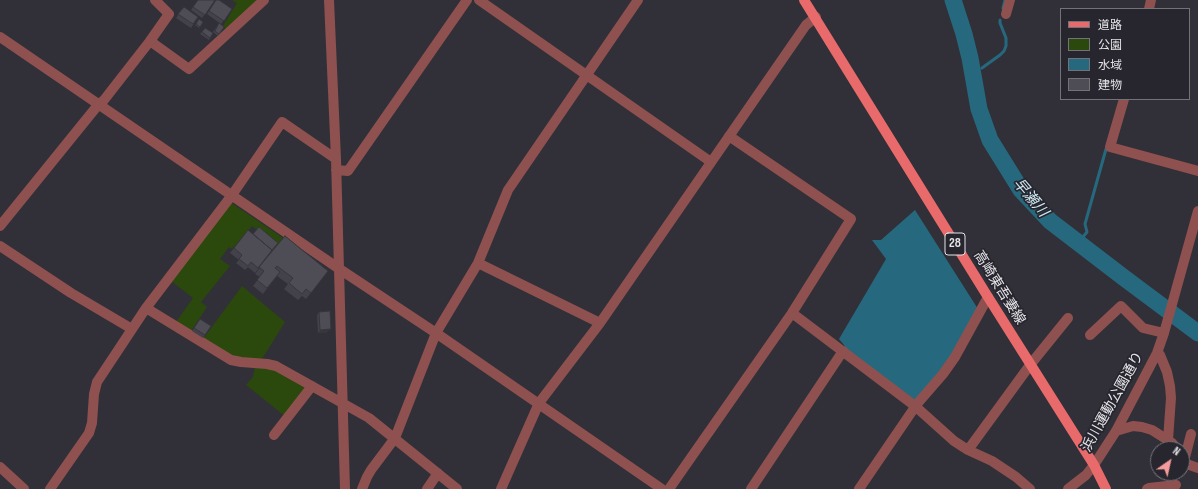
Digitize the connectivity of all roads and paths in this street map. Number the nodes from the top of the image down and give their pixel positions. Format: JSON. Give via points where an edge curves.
{"nodes":[{"id":1,"x":155,"y":0,"type":"edge"},
{"id":2,"x":264,"y":0,"type":"edge"},
{"id":3,"x":329,"y":0,"type":"edge"},
{"id":4,"x":467,"y":0,"type":"edge"},
{"id":5,"x":479,"y":0,"type":"edge"},
{"id":6,"x":638,"y":0,"type":"edge"},
{"id":7,"x":804,"y":0,"type":"edge"},
{"id":8,"x":1010,"y":0,"type":"edge"},
{"id":9,"x":1006,"y":14,"type":"dead end"},
{"id":10,"x":816,"y":17,"type":"junction"},
{"id":11,"x":0,"y":37,"type":"edge"},
{"id":12,"x":150,"y":41,"type":"junction"},
{"id":13,"x":587,"y":75,"type":"junction"},
{"id":14,"x":1124,"y":100,"type":"edge"},
{"id":15,"x":98,"y":105,"type":"junction"},
{"id":16,"x":729,"y":136,"type":"junction"},
{"id":17,"x":336,"y":159,"type":"junction"},
{"id":18,"x":711,"y":162,"type":"junction"},
{"id":19,"x":336,"y":170,"type":"junction"},
{"id":20,"x":1198,"y":172,"type":"edge"},
{"id":21,"x":232,"y":195,"type":"junction"},
{"id":22,"x":1198,"y":210,"type":"edge"},
{"id":23,"x":0,"y":226,"type":"edge"},
{"id":24,"x":0,"y":246,"type":"edge"},
{"id":25,"x":478,"y":263,"type":"junction"},
{"id":26,"x":338,"y":268,"type":"junction"},
{"id":27,"x":988,"y":297,"type":"junction"},
{"id":28,"x":146,"y":308,"type":"junction"},
{"id":29,"x":792,"y":313,"type":"junction"},
{"id":30,"x":1068,"y":318,"type":"dead end"},
{"id":31,"x":600,"y":324,"type":"junction"},
{"id":32,"x":132,"y":329,"type":"junction"},
{"id":33,"x":436,"y":332,"type":"junction"},
{"id":34,"x":1164,"y":333,"type":"junction"},
{"id":35,"x":1090,"y":335,"type":"dead end"},
{"id":36,"x":843,"y":351,"type":"junction"},
{"id":37,"x":1157,"y":353,"type":"junction"},
{"id":38,"x":1030,"y":365,"type":"junction"},
{"id":39,"x":312,"y":386,"type":"junction"},
{"id":40,"x":539,"y":403,"type":"junction"},
{"id":41,"x":343,"y":404,"type":"junction"},
{"id":42,"x":915,"y":406,"type":"junction"},
{"id":43,"x":1116,"y":431,"type":"junction"},
{"id":44,"x":1191,"y":434,"type":"dead end"},
{"id":45,"x":274,"y":435,"type":"dead end"},
{"id":46,"x":395,"y":438,"type":"junction"},
{"id":47,"x":1168,"y":440,"type":"joint"},
{"id":48,"x":1189,"y":441,"type":"edge"},
{"id":49,"x":968,"y":450,"type":"junction"},
{"id":50,"x":1094,"y":465,"type":"junction"},
{"id":51,"x":0,"y":467,"type":"edge"},
{"id":52,"x":438,"y":474,"type":"junction"},
{"id":53,"x":1176,"y":487,"type":"edge"},
{"id":54,"x":24,"y":489,"type":"edge"},
{"id":55,"x":50,"y":489,"type":"edge"},
{"id":56,"x":345,"y":489,"type":"edge"},
{"id":57,"x":362,"y":489,"type":"edge"},
{"id":58,"x":427,"y":489,"type":"edge"},
{"id":59,"x":457,"y":489,"type":"edge"},
{"id":60,"x":501,"y":489,"type":"edge"},
{"id":61,"x":662,"y":489,"type":"edge"},
{"id":62,"x":669,"y":489,"type":"edge"},
{"id":63,"x":751,"y":489,"type":"edge"},
{"id":64,"x":859,"y":489,"type":"edge"},
{"id":65,"x":1030,"y":489,"type":"edge"},
{"id":66,"x":1068,"y":489,"type":"edge"},
{"id":67,"x":1106,"y":489,"type":"edge"},
{"id":68,"x":1147,"y":489,"type":"edge"}],
"edges":[{"from":1,"to":12,"type":"street","via":[[169,14]]},
{"from":2,"to":12,"type":"street","via":[[189,69]]},
{"from":3,"to":17,"type":"street"},
{"from":4,"to":19,"type":"street","via":[[348,171]]},
{"from":5,"to":13,"type":"street"},
{"from":6,"to":13,"type":"street"},
{"from":7,"to":10,"type":"main road","name":"高崎東吾妻線","number":"28"},
{"from":8,"to":9,"type":"street"},
{"from":10,"to":16,"type":"street","via":[[806,25]]},
{"from":10,"to":27,"type":"main road","name":"高崎東吾妻線","number":"28"},
{"from":11,"to":15,"type":"street"},
{"from":12,"to":15,"type":"street"},
{"from":13,"to":18,"type":"street"},
{"from":13,"to":25,"type":"street","via":[[508,190]]},
{"from":14,"to":20,"type":"street","via":[[1110,147]]},
{"from":15,"to":21,"type":"street"},
{"from":15,"to":23,"type":"street"},
{"from":16,"to":18,"type":"street"},
{"from":16,"to":29,"type":"street","via":[[851,219]]},
{"from":17,"to":19,"type":"street"},
{"from":17,"to":21,"type":"street","via":[[282,122]]},
{"from":18,"to":31,"type":"street"},
{"from":19,"to":26,"type":"street"},
{"from":21,"to":26,"type":"street"},
{"from":21,"to":28,"type":"street"},
{"from":22,"to":34,"type":"street","name":"浜川運動公園通り"},
{"from":24,"to":32,"type":"street"},
{"from":25,"to":31,"type":"street"},
{"from":25,"to":33,"type":"street"},
{"from":26,"to":33,"type":"street"},
{"from":26,"to":41,"type":"street"},
{"from":27,"to":38,"type":"main road","name":"高崎東吾妻線","number":"28"},
{"from":27,"to":42,"type":"street","via":[[955,357]]},
{"from":28,"to":32,"type":"street"},
{"from":28,"to":39,"type":"street","via":[[231,360],[276,366]]},
{"from":29,"to":36,"type":"street"},
{"from":29,"to":62,"type":"street"},
{"from":30,"to":38,"type":"street"},
{"from":31,"to":40,"type":"street"},
{"from":32,"to":55,"type":"street","via":[[97,382],[89,434]]},
{"from":33,"to":40,"type":"street"},
{"from":33,"to":46,"type":"street"},
{"from":34,"to":35,"type":"street","via":[[1143,328],[1121,306]]},
{"from":34,"to":37,"type":"street","name":"浜川運動公園通り"},
{"from":36,"to":42,"type":"street"},
{"from":36,"to":63,"type":"street"},
{"from":37,"to":43,"type":"street","name":"浜川運動公園通り"},
{"from":37,"to":47,"type":"street","via":[[1160,355],[1170,386]]},
{"from":38,"to":49,"type":"street"},
{"from":38,"to":50,"type":"main road","name":"高崎東吾妻線","number":"28"},
{"from":39,"to":41,"type":"street"},
{"from":39,"to":45,"type":"street"},
{"from":40,"to":60,"type":"street"},
{"from":40,"to":61,"type":"street"},
{"from":41,"to":46,"type":"street","via":[[369,418]]},
{"from":41,"to":56,"type":"street"},
{"from":42,"to":49,"type":"street","via":[[954,441]]},
{"from":42,"to":64,"type":"street"},
{"from":43,"to":47,"type":"street","via":[[1133,426],[1142,427]]},
{"from":43,"to":50,"type":"street","name":"浜川運動公園通り"},
{"from":44,"to":48,"type":"street"},
{"from":46,"to":52,"type":"street"},
{"from":46,"to":57,"type":"street","via":[[371,470]]},
{"from":49,"to":65,"type":"street","via":[[992,461]]},
{"from":50,"to":66,"type":"street","name":"浜川運動公園通り"},
{"from":50,"to":67,"type":"main road","name":"高崎東吾妻線","number":"28"},
{"from":51,"to":54,"type":"street"},
{"from":52,"to":58,"type":"street"},
{"from":52,"to":59,"type":"street"},
{"from":53,"to":68,"type":"street"}]}
